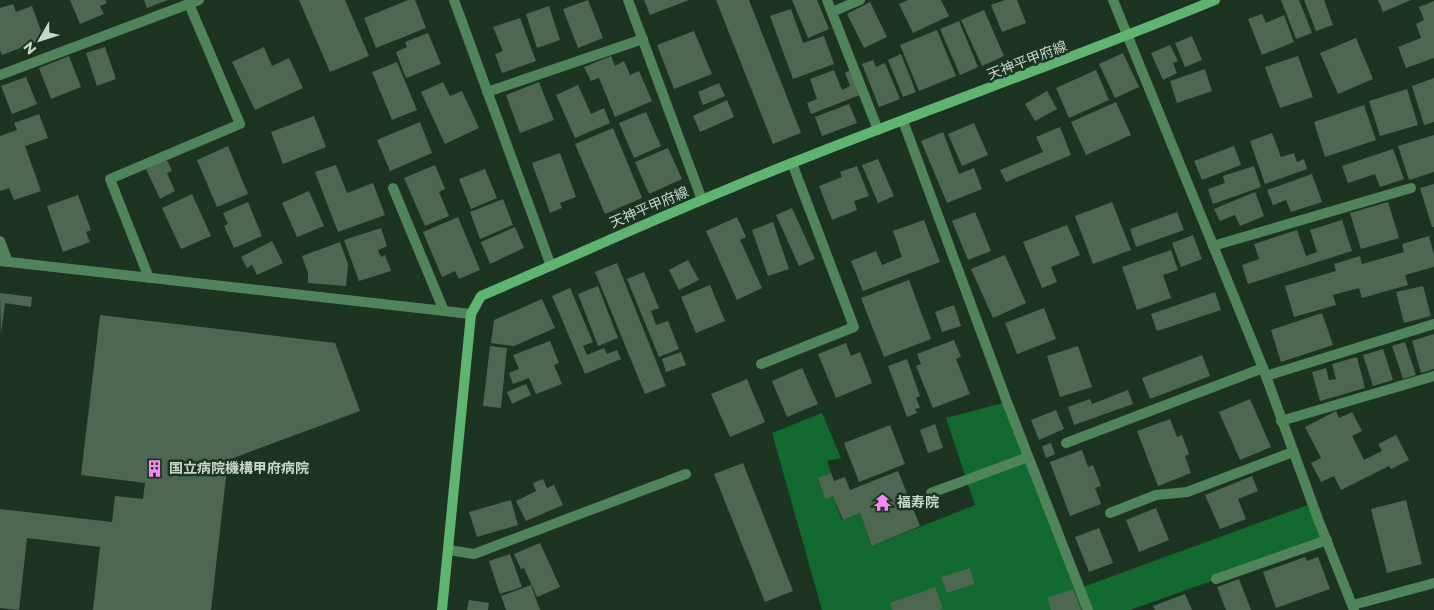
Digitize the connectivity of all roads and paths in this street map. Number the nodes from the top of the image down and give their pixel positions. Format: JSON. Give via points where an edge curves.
{"nodes":[{"id":1,"x":199,"y":0,"type":"edge"},
{"id":2,"x":454,"y":0,"type":"edge"},
{"id":3,"x":628,"y":0,"type":"edge"},
{"id":4,"x":827,"y":0,"type":"edge"},
{"id":5,"x":860,"y":0,"type":"edge"},
{"id":6,"x":1113,"y":0,"type":"edge"},
{"id":7,"x":1215,"y":0,"type":"edge"},
{"id":8,"x":189,"y":4,"type":"junction"},
{"id":9,"x":832,"y":12,"type":"junction"},
{"id":10,"x":1128,"y":36,"type":"junction"},
{"id":11,"x":643,"y":39,"type":"junction"},
{"id":12,"x":0,"y":75,"type":"edge"},
{"id":13,"x":488,"y":92,"type":"junction"},
{"id":14,"x":903,"y":121,"type":"junction"},
{"id":15,"x":878,"y":130,"type":"junction"},
{"id":16,"x":792,"y":163,"type":"junction"},
{"id":17,"x":393,"y":188,"type":"dead end"},
{"id":18,"x":1411,"y":188,"type":"dead end"},
{"id":19,"x":702,"y":200,"type":"junction"},
{"id":20,"x":0,"y":241,"type":"edge"},
{"id":21,"x":1213,"y":246,"type":"junction"},
{"id":22,"x":4,"y":261,"type":"edge"},
{"id":23,"x":551,"y":266,"type":"junction"},
{"id":24,"x":149,"y":278,"type":"junction"},
{"id":25,"x":444,"y":311,"type":"junction"},
{"id":26,"x":471,"y":314,"type":"junction"},
{"id":27,"x":1434,"y":324,"type":"edge"},
{"id":28,"x":761,"y":364,"type":"dead end"},
{"id":29,"x":1264,"y":372,"type":"junction"},
{"id":30,"x":1434,"y":376,"type":"edge"},
{"id":31,"x":1281,"y":421,"type":"junction"},
{"id":32,"x":1066,"y":443,"type":"dead end"},
{"id":33,"x":1293,"y":452,"type":"junction"},
{"id":34,"x":1028,"y":457,"type":"junction"},
{"id":35,"x":686,"y":474,"type":"dead end"},
{"id":36,"x":931,"y":493,"type":"dead end"},
{"id":37,"x":1110,"y":513,"type":"dead end"},
{"id":38,"x":1326,"y":540,"type":"junction"},
{"id":39,"x":449,"y":550,"type":"junction"},
{"id":40,"x":1216,"y":579,"type":"dead end"},
{"id":41,"x":1434,"y":584,"type":"edge"},
{"id":42,"x":1354,"y":608,"type":"edge"},
{"id":43,"x":442,"y":610,"type":"edge"},
{"id":44,"x":1088,"y":610,"type":"edge"}],
"edges":[{"from":1,"to":8,"type":"street"},
{"from":2,"to":13,"type":"street"},
{"from":3,"to":11,"type":"street"},
{"from":4,"to":9,"type":"street"},
{"from":5,"to":9,"type":"street"},
{"from":6,"to":10,"type":"street"},
{"from":7,"to":10,"type":"main road","name":"天神平甲府線"},
{"from":8,"to":12,"type":"street"},
{"from":8,"to":24,"type":"street","via":[[240,124],[110,179]]},
{"from":9,"to":15,"type":"street"},
{"from":10,"to":14,"type":"main road","name":"天神平甲府線"},
{"from":10,"to":21,"type":"street"},
{"from":11,"to":13,"type":"street"},
{"from":11,"to":19,"type":"street"},
{"from":13,"to":23,"type":"street"},
{"from":14,"to":15,"type":"main road","name":"天神平甲府線"},
{"from":14,"to":34,"type":"street"},
{"from":15,"to":16,"type":"main road","name":"天神平甲府線"},
{"from":16,"to":19,"type":"main road","name":"天神平甲府線"},
{"from":16,"to":28,"type":"street","via":[[854,327]]},
{"from":17,"to":25,"type":"street"},
{"from":18,"to":21,"type":"street"},
{"from":19,"to":23,"type":"main road","name":"天神平甲府線"},
{"from":20,"to":22,"type":"street"},
{"from":21,"to":29,"type":"street"},
{"from":22,"to":24,"type":"street"},
{"from":23,"to":26,"type":"main road","name":"天神平甲府線","via":[[481,296]]},
{"from":24,"to":25,"type":"street"},
{"from":25,"to":26,"type":"street"},
{"from":26,"to":39,"type":"main road"},
{"from":27,"to":29,"type":"street"},
{"from":29,"to":31,"type":"street"},
{"from":29,"to":32,"type":"street"},
{"from":30,"to":31,"type":"street"},
{"from":31,"to":33,"type":"street"},
{"from":33,"to":37,"type":"street","via":[[1186,492],[1156,495]]},
{"from":33,"to":38,"type":"street"},
{"from":34,"to":36,"type":"street"},
{"from":34,"to":44,"type":"street"},
{"from":35,"to":39,"type":"street","via":[[474,554]]},
{"from":38,"to":40,"type":"street"},
{"from":38,"to":42,"type":"street"},
{"from":39,"to":43,"type":"main road"},
{"from":41,"to":42,"type":"street"}]}
